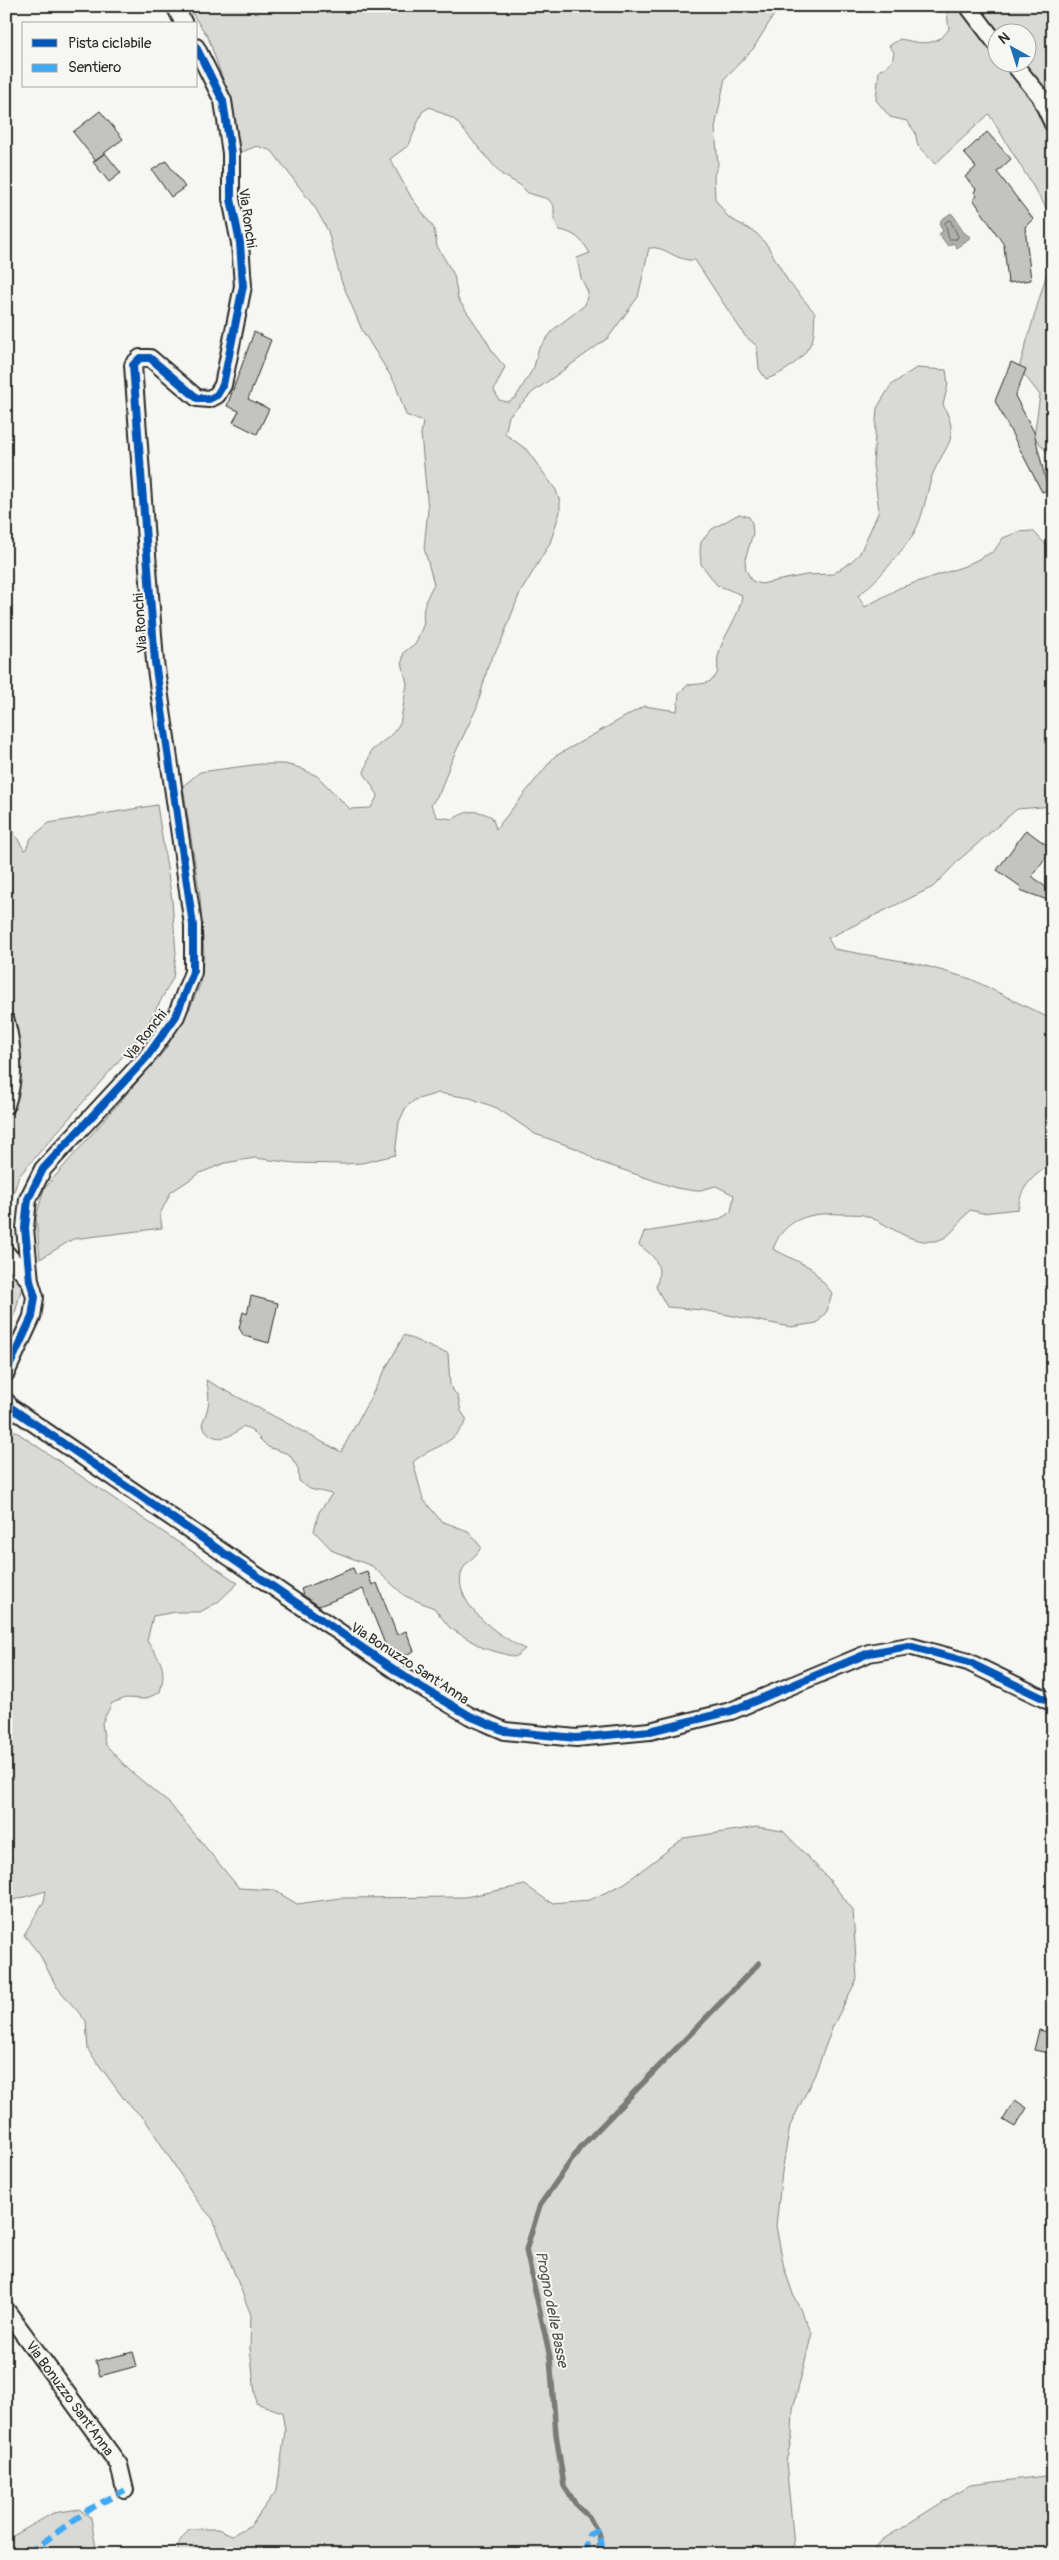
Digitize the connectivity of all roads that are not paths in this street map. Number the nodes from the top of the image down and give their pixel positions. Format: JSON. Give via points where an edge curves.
{"nodes":[{"id":1,"x":175,"y":6,"type":"edge"},
{"id":2,"x":968,"y":6,"type":"edge"},
{"id":3,"x":183,"y":22,"type":"edge"},
{"id":4,"x":986,"y":30,"type":"edge"},
{"id":5,"x":198,"y":51,"type":"edge"},
{"id":6,"x":1020,"y":72,"type":"edge"},
{"id":7,"x":1053,"y":124,"type":"edge"},
{"id":8,"x":6,"y":1021,"type":"edge"},
{"id":9,"x":6,"y":1105,"type":"edge"},
{"id":10,"x":6,"y":1252,"type":"edge"},
{"id":11,"x":12,"y":1270,"type":"edge"},
{"id":12,"x":30,"y":1281,"type":"junction"},
{"id":13,"x":6,"y":1373,"type":"edge"},
{"id":14,"x":6,"y":1401,"type":"edge"},
{"id":15,"x":1053,"y":1703,"type":"edge"},
{"id":16,"x":6,"y":2310,"type":"edge"},
{"id":17,"x":125,"y":2490,"type":"dead end"}],
"edges":[{"from":1,"to":3,"type":"street"},
{"from":2,"to":4,"type":"street"},
{"from":5,"to":12,"type":"street","name":"Via Ronchi","via":[[223,101],[231,153],[231,198],[240,243],[243,286],[224,385],[209,400],[197,398],[150,358],[140,358],[133,366],[155,662],[193,925],[193,972],[176,1016],[146,1058],[43,1169],[28,1199]]},
{"from":6,"to":7,"type":"street","via":[[1040,96]]},
{"from":8,"to":9,"type":"street","via":[[12,1043],[10,1092]]},
{"from":10,"to":11,"type":"street"},
{"from":11,"to":12,"type":"street"},
{"from":12,"to":13,"type":"street","via":[[35,1297],[32,1317]]},
{"from":14,"to":15,"type":"street","name":"Via Bonuzzo Sant'Anna","via":[[10,1407],[411,1681],[470,1716],[504,1731],[576,1738],[650,1731],[731,1711],[869,1653],[909,1646],[968,1662]]},
{"from":16,"to":17,"type":"street","name":"Via Bonuzzo Sant'Anna","via":[[118,2465]]}]}
